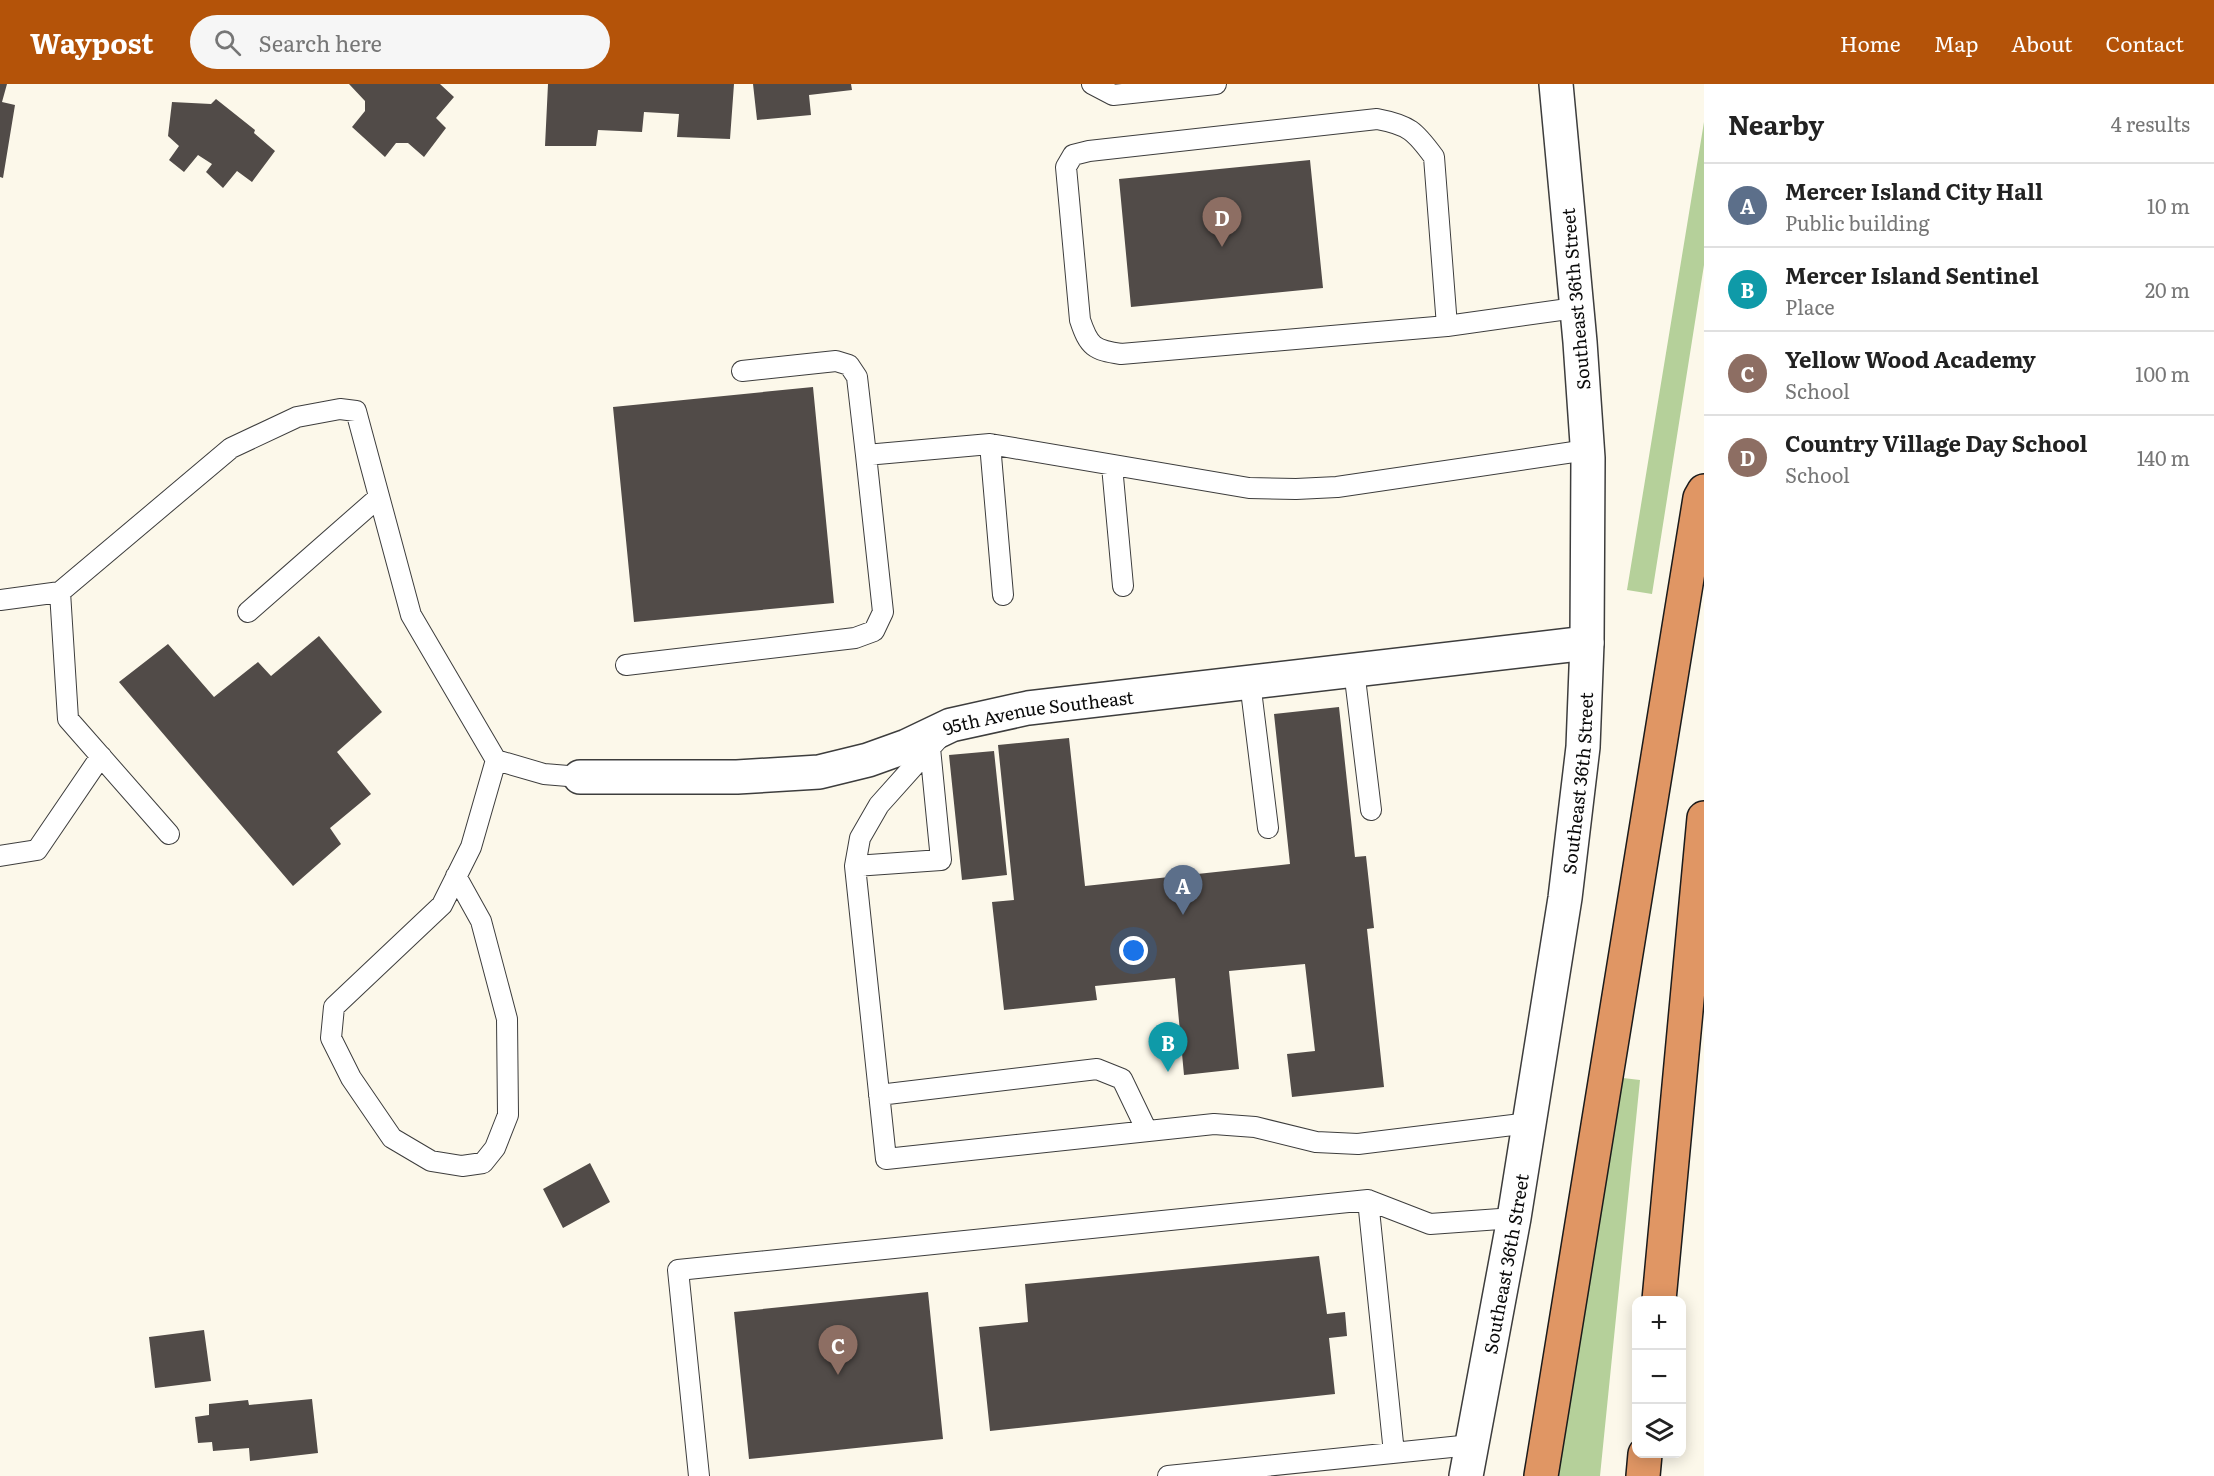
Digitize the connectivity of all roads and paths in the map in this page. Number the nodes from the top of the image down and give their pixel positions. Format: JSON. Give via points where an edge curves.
{"nodes":[{"id":1,"x":1092,"y":84,"type":"edge"},
{"id":2,"x":1216,"y":84,"type":"edge"},
{"id":3,"x":1556,"y":84,"type":"edge"},
{"id":4,"x":1575,"y":308,"type":"junction"},
{"id":5,"x":1447,"y":326,"type":"junction"},
{"id":6,"x":742,"y":371,"type":"dead end"},
{"id":7,"x":990,"y":444,"type":"junction"},
{"id":8,"x":1587,"y":450,"type":"junction"},
{"id":9,"x":866,"y":455,"type":"junction"},
{"id":10,"x":1112,"y":466,"type":"junction"},
{"id":11,"x":1704,"y":491,"type":"edge"},
{"id":12,"x":379,"y":497,"type":"junction"},
{"id":13,"x":1123,"y":586,"type":"dead end"},
{"id":14,"x":60,"y":592,"type":"junction"},
{"id":15,"x":1003,"y":595,"type":"dead end"},
{"id":16,"x":0,"y":600,"type":"edge"},
{"id":17,"x":248,"y":612,"type":"dead end"},
{"id":18,"x":1587,"y":643,"type":"junction"},
{"id":19,"x":626,"y":664,"type":"dead end"},
{"id":20,"x":1354,"y":670,"type":"junction"},
{"id":21,"x":1250,"y":682,"type":"junction"},
{"id":22,"x":940,"y":736,"type":"junction"},
{"id":23,"x":101,"y":756,"type":"junction"},
{"id":24,"x":496,"y":760,"type":"junction"},
{"id":25,"x":580,"y":777,"type":"joint"},
{"id":26,"x":1371,"y":810,"type":"dead end"},
{"id":27,"x":1704,"y":818,"type":"edge"},
{"id":28,"x":1268,"y":828,"type":"dead end"},
{"id":29,"x":169,"y":834,"type":"dead end"},
{"id":30,"x":0,"y":856,"type":"edge"},
{"id":31,"x":855,"y":866,"type":"junction"},
{"id":32,"x":456,"y":876,"type":"junction"},
{"id":33,"x":879,"y":1095,"type":"junction"},
{"id":34,"x":1529,"y":1123,"type":"junction"},
{"id":35,"x":1147,"y":1131,"type":"junction"},
{"id":36,"x":1368,"y":1200,"type":"junction"},
{"id":37,"x":1514,"y":1218,"type":"junction"},
{"id":38,"x":1659,"y":1296,"type":"edge"},
{"id":39,"x":1394,"y":1453,"type":"junction"},
{"id":40,"x":1645,"y":1458,"type":"edge"},
{"id":41,"x":1468,"y":1460,"type":"edge"},
{"id":42,"x":699,"y":1476,"type":"edge"},
{"id":43,"x":1168,"y":1476,"type":"edge"},
{"id":44,"x":1541,"y":1476,"type":"edge"},
{"id":45,"x":1643,"y":1476,"type":"edge"}],
"edges":[{"from":1,"to":2,"type":"lane","via":[[1113,95]]},
{"from":3,"to":4,"type":"street","name":"Southeast 36th Street"},
{"from":4,"to":5,"type":"lane"},
{"from":4,"to":8,"type":"street","name":"Southeast 36th Street"},
{"from":5,"to":5,"type":"lane","via":[[1434,158],[1420,138],[1402,124],[1377,119],[1089,151],[1073,155],[1066,167],[1080,320],[1086,338],[1098,351],[1121,354]]},
{"from":6,"to":9,"type":"lane","via":[[836,361],[849,365],[857,377]]},
{"from":7,"to":9,"type":"lane"},
{"from":7,"to":10,"type":"lane"},
{"from":7,"to":15,"type":"lane"},
{"from":8,"to":10,"type":"lane","via":[[1337,487],[1296,489],[1249,488]]},
{"from":8,"to":18,"type":"street","name":"Southeast 36th Street"},
{"from":9,"to":19,"type":"lane","via":[[883,612],[874,631],[855,638]]},
{"from":10,"to":13,"type":"lane"},
{"from":11,"to":44,"type":"highway"},
{"from":12,"to":14,"type":"lane","via":[[356,411],[297,417],[231,448]]},
{"from":12,"to":17,"type":"lane"},
{"from":12,"to":24,"type":"lane","via":[[411,615]]},
{"from":14,"to":16,"type":"lane"},
{"from":14,"to":23,"type":"lane","via":[[68,719]]},
{"from":18,"to":20,"type":"street","name":"95th Avenue Southeast"},
{"from":18,"to":34,"type":"street","name":"Southeast 36th Street","via":[[1583,747],[1565,898]]},
{"from":20,"to":21,"type":"street","name":"95th Avenue Southeast"},
{"from":20,"to":26,"type":"lane"},
{"from":21,"to":22,"type":"street","name":"95th Avenue Southeast","via":[[1028,708]]},
{"from":21,"to":28,"type":"lane"},
{"from":22,"to":25,"type":"street","name":"95th Avenue Southeast","via":[[819,772],[737,777]]},
{"from":22,"to":31,"type":"lane","via":[[879,805],[860,838]]},
{"from":22,"to":31,"type":"lane","via":[[941,860]]},
{"from":23,"to":29,"type":"lane"},
{"from":23,"to":30,"type":"lane","via":[[37,850]]},
{"from":24,"to":25,"type":"lane","name":"95th Avenue Southeast","via":[[544,774]]},
{"from":24,"to":32,"type":"lane","via":[[471,847]]},
{"from":27,"to":38,"type":"highway"},
{"from":31,"to":33,"type":"lane"},
{"from":32,"to":32,"type":"lane","via":[[442,905],[334,1007],[331,1038],[351,1078],[392,1138],[431,1161],[462,1166],[483,1163],[495,1148],[508,1115],[507,1019],[480,921]]},
{"from":33,"to":35,"type":"lane","via":[[1097,1069],[1122,1079]]},
{"from":33,"to":35,"type":"lane","via":[[886,1159]]},
{"from":34,"to":35,"type":"lane","via":[[1358,1144],[1316,1142],[1255,1127],[1214,1124]]},
{"from":34,"to":37,"type":"street","name":"Southeast 36th Street"},
{"from":36,"to":37,"type":"lane","via":[[1430,1224]]},
{"from":36,"to":39,"type":"lane"},
{"from":36,"to":42,"type":"lane","via":[[678,1270]]},
{"from":37,"to":41,"type":"street","name":"Southeast 36th Street"},
{"from":39,"to":41,"type":"lane"},
{"from":39,"to":43,"type":"lane"},
{"from":40,"to":45,"type":"highway"}]}
